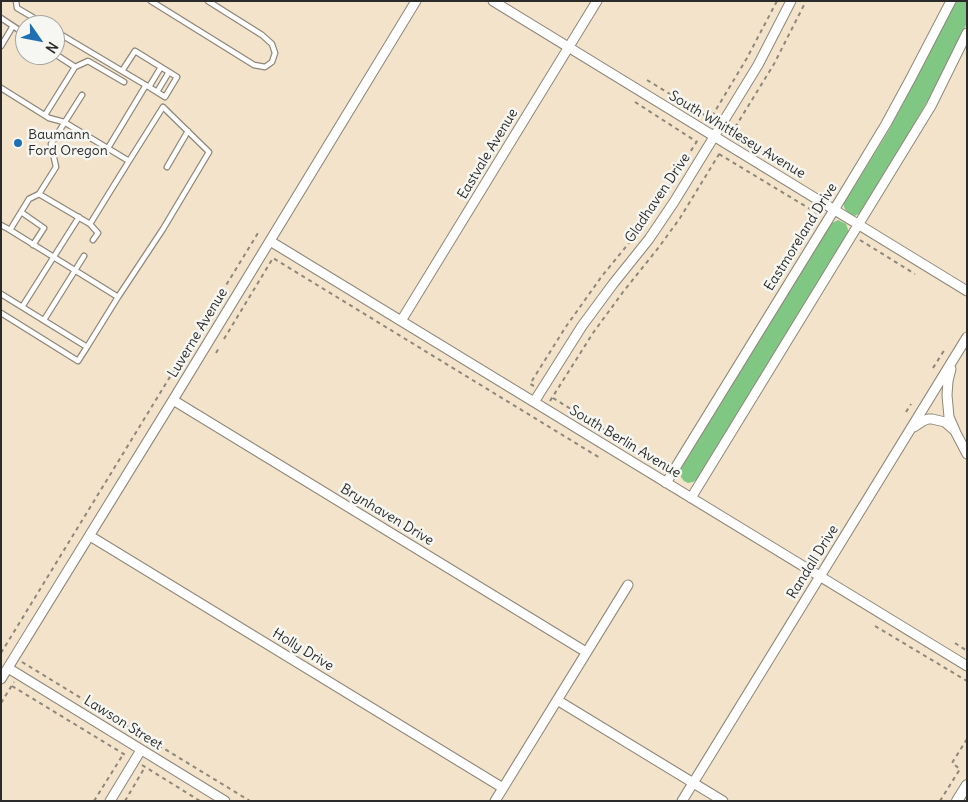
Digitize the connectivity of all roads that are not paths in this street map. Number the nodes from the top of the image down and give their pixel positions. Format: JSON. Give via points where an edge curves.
{"nodes":[{"id":1,"x":16,"y":1,"type":"edge"},
{"id":2,"x":151,"y":1,"type":"edge"},
{"id":3,"x":208,"y":1,"type":"edge"},
{"id":4,"x":416,"y":1,"type":"edge"},
{"id":5,"x":493,"y":1,"type":"edge"},
{"id":6,"x":598,"y":1,"type":"edge"},
{"id":7,"x":792,"y":1,"type":"edge"},
{"id":8,"x":951,"y":1,"type":"edge"},
{"id":9,"x":29,"y":15,"type":"edge"},
{"id":10,"x":1,"y":18,"type":"edge"},
{"id":11,"x":13,"y":26,"type":"joint"},
{"id":12,"x":967,"y":33,"type":"edge"},
{"id":13,"x":65,"y":37,"type":"edge"},
{"id":14,"x":1,"y":46,"type":"edge"},
{"id":15,"x":569,"y":48,"type":"junction"},
{"id":16,"x":65,"y":60,"type":"edge"},
{"id":17,"x":75,"y":67,"type":"junction"},
{"id":18,"x":161,"y":67,"type":"junction"},
{"id":19,"x":122,"y":71,"type":"junction"},
{"id":20,"x":169,"y":72,"type":"junction"},
{"id":21,"x":124,"y":82,"type":"dead end"},
{"id":22,"x":147,"y":86,"type":"junction"},
{"id":23,"x":1,"y":88,"type":"edge"},
{"id":24,"x":157,"y":92,"type":"junction"},
{"id":25,"x":82,"y":95,"type":"dead end"},
{"id":26,"x":45,"y":115,"type":"junction"},
{"id":27,"x":64,"y":122,"type":"junction"},
{"id":28,"x":188,"y":131,"type":"junction"},
{"id":29,"x":714,"y":137,"type":"junction"},
{"id":30,"x":108,"y":148,"type":"junction"},
{"id":31,"x":129,"y":161,"type":"junction"},
{"id":32,"x":167,"y":167,"type":"dead end"},
{"id":33,"x":39,"y":194,"type":"junction"},
{"id":34,"x":834,"y":210,"type":"junction"},
{"id":35,"x":21,"y":212,"type":"junction"},
{"id":36,"x":79,"y":217,"type":"junction"},
{"id":37,"x":90,"y":224,"type":"junction"},
{"id":38,"x":1,"y":225,"type":"edge"},
{"id":39,"x":859,"y":225,"type":"junction"},
{"id":40,"x":10,"y":230,"type":"junction"},
{"id":41,"x":93,"y":240,"type":"dead end"},
{"id":42,"x":270,"y":241,"type":"junction"},
{"id":43,"x":33,"y":245,"type":"junction"},
{"id":44,"x":84,"y":256,"type":"dead end"},
{"id":45,"x":54,"y":257,"type":"junction"},
{"id":46,"x":75,"y":270,"type":"junction"},
{"id":47,"x":967,"y":291,"type":"edge"},
{"id":48,"x":1,"y":294,"type":"edge"},
{"id":49,"x":118,"y":297,"type":"junction"},
{"id":50,"x":22,"y":307,"type":"junction"},
{"id":51,"x":1,"y":313,"type":"edge"},
{"id":52,"x":44,"y":320,"type":"junction"},
{"id":53,"x":401,"y":321,"type":"junction"},
{"id":54,"x":967,"y":337,"type":"edge"},
{"id":55,"x":86,"y":347,"type":"junction"},
{"id":56,"x":955,"y":356,"type":"junction"},
{"id":57,"x":173,"y":400,"type":"junction"},
{"id":58,"x":534,"y":402,"type":"junction"},
{"id":59,"x":909,"y":432,"type":"junction"},
{"id":60,"x":956,"y":433,"type":"junction"},
{"id":61,"x":967,"y":454,"type":"edge"},
{"id":62,"x":666,"y":483,"type":"junction"},
{"id":63,"x":691,"y":498,"type":"junction"},
{"id":64,"x":90,"y":536,"type":"junction"},
{"id":65,"x":820,"y":576,"type":"junction"},
{"id":66,"x":628,"y":585,"type":"dead end"},
{"id":67,"x":586,"y":652,"type":"junction"},
{"id":68,"x":967,"y":666,"type":"edge"},
{"id":69,"x":8,"y":668,"type":"junction"},
{"id":70,"x":1,"y":679,"type":"edge"},
{"id":71,"x":557,"y":700,"type":"junction"},
{"id":72,"x":141,"y":750,"type":"junction"},
{"id":73,"x":693,"y":783,"type":"junction"},
{"id":74,"x":967,"y":785,"type":"edge"},
{"id":75,"x":503,"y":788,"type":"junction"},
{"id":76,"x":110,"y":801,"type":"edge"},
{"id":77,"x":225,"y":801,"type":"edge"},
{"id":78,"x":495,"y":801,"type":"edge"},
{"id":79,"x":682,"y":801,"type":"edge"},
{"id":80,"x":723,"y":801,"type":"edge"},
{"id":81,"x":957,"y":801,"type":"edge"}],
"edges":[{"from":1,"to":9,"type":"lane","via":[[17,8]]},
{"from":2,"to":3,"type":"lane","via":[[254,65],[266,67],[272,62],[275,53],[272,44],[262,34]]},
{"from":4,"to":42,"type":"street","name":"Luverne Avenue"},
{"from":5,"to":15,"type":"street","name":"South Whittlesey Avenue"},
{"from":6,"to":15,"type":"street","name":"Eastvale Avenue"},
{"from":7,"to":29,"type":"street","name":"Gladhaven Drive","via":[[763,57]]},
{"from":8,"to":34,"type":"street","name":"Eastmoreland Drive","via":[[899,101]]},
{"from":10,"to":11,"type":"lane"},
{"from":11,"to":14,"type":"lane"},
{"from":12,"to":39,"type":"street","via":[[931,106]]},
{"from":13,"to":19,"type":"lane"},
{"from":15,"to":29,"type":"street","name":"South Whittlesey Avenue"},
{"from":15,"to":53,"type":"street","name":"Eastvale Avenue"},
{"from":16,"to":17,"type":"lane"},
{"from":17,"to":21,"type":"lane","via":[[88,61]]},
{"from":17,"to":26,"type":"lane"},
{"from":18,"to":19,"type":"lane","via":[[135,51]]},
{"from":18,"to":20,"type":"lane"},
{"from":18,"to":22,"type":"lane"},
{"from":19,"to":22,"type":"lane"},
{"from":20,"to":24,"type":"lane"},
{"from":20,"to":24,"type":"lane","via":[[177,77],[165,97]]},
{"from":22,"to":24,"type":"lane"},
{"from":22,"to":30,"type":"lane"},
{"from":23,"to":26,"type":"lane"},
{"from":25,"to":27,"type":"lane"},
{"from":26,"to":27,"type":"lane"},
{"from":27,"to":30,"type":"lane"},
{"from":27,"to":33,"type":"lane","via":[[50,144],[56,167]]},
{"from":28,"to":31,"type":"lane","via":[[163,106]]},
{"from":28,"to":32,"type":"lane"},
{"from":28,"to":49,"type":"lane","via":[[209,152]]},
{"from":29,"to":34,"type":"street","name":"South Whittlesey Avenue"},
{"from":29,"to":58,"type":"street","name":"Gladhaven Drive","via":[[674,202],[582,326]]},
{"from":30,"to":31,"type":"lane"},
{"from":31,"to":37,"type":"lane"},
{"from":33,"to":35,"type":"lane","via":[[29,199]]},
{"from":33,"to":36,"type":"lane"},
{"from":34,"to":39,"type":"street","name":"South Whittlesey Avenue"},
{"from":34,"to":62,"type":"street","name":"Eastmoreland Drive"},
{"from":35,"to":40,"type":"lane"},
{"from":35,"to":43,"type":"lane","via":[[44,228]]},
{"from":36,"to":37,"type":"lane"},
{"from":36,"to":45,"type":"lane"},
{"from":37,"to":41,"type":"lane","via":[[98,233]]},
{"from":38,"to":40,"type":"lane"},
{"from":39,"to":47,"type":"street","name":"South Whittlesey Avenue"},
{"from":39,"to":63,"type":"street"},
{"from":40,"to":43,"type":"lane"},
{"from":42,"to":53,"type":"street","name":"South Berlin Avenue"},
{"from":42,"to":57,"type":"street","name":"Luverne Avenue"},
{"from":43,"to":45,"type":"lane"},
{"from":44,"to":46,"type":"lane"},
{"from":45,"to":46,"type":"lane"},
{"from":45,"to":50,"type":"lane"},
{"from":46,"to":49,"type":"lane"},
{"from":46,"to":52,"type":"lane"},
{"from":48,"to":50,"type":"lane"},
{"from":49,"to":55,"type":"lane"},
{"from":50,"to":52,"type":"lane"},
{"from":51,"to":55,"type":"lane","via":[[78,360]]},
{"from":52,"to":55,"type":"lane"},
{"from":53,"to":58,"type":"street","name":"South Berlin Avenue"},
{"from":54,"to":56,"type":"street","name":"Randall Drive"},
{"from":56,"to":59,"type":"street","name":"Randall Drive"},
{"from":56,"to":60,"type":"street","via":[[947,395],[949,417]]},
{"from":57,"to":64,"type":"street","name":"Luverne Avenue"},
{"from":57,"to":67,"type":"street","name":"Brynhaven Drive"},
{"from":58,"to":62,"type":"street","name":"South Berlin Avenue"},
{"from":59,"to":60,"type":"street","via":[[923,421],[932,419],[945,422]]},
{"from":59,"to":65,"type":"street","name":"Randall Drive"},
{"from":60,"to":61,"type":"street"},
{"from":62,"to":63,"type":"street","name":"South Berlin Avenue"},
{"from":63,"to":65,"type":"street","name":"South Berlin Avenue"},
{"from":64,"to":69,"type":"street","name":"Luverne Avenue"},
{"from":64,"to":75,"type":"street","name":"Holly Drive"},
{"from":65,"to":68,"type":"street","name":"South Berlin Avenue"},
{"from":65,"to":73,"type":"street","name":"Randall Drive"},
{"from":66,"to":67,"type":"street"},
{"from":67,"to":71,"type":"street"},
{"from":69,"to":70,"type":"street","name":"Luverne Avenue"},
{"from":69,"to":72,"type":"street","name":"Lawson Street"},
{"from":71,"to":73,"type":"street"},
{"from":71,"to":75,"type":"street"},
{"from":72,"to":76,"type":"street"},
{"from":72,"to":77,"type":"street","name":"Lawson Street"},
{"from":73,"to":79,"type":"street","name":"Randall Drive"},
{"from":73,"to":80,"type":"street"},
{"from":74,"to":81,"type":"street"},
{"from":75,"to":78,"type":"street"}]}
